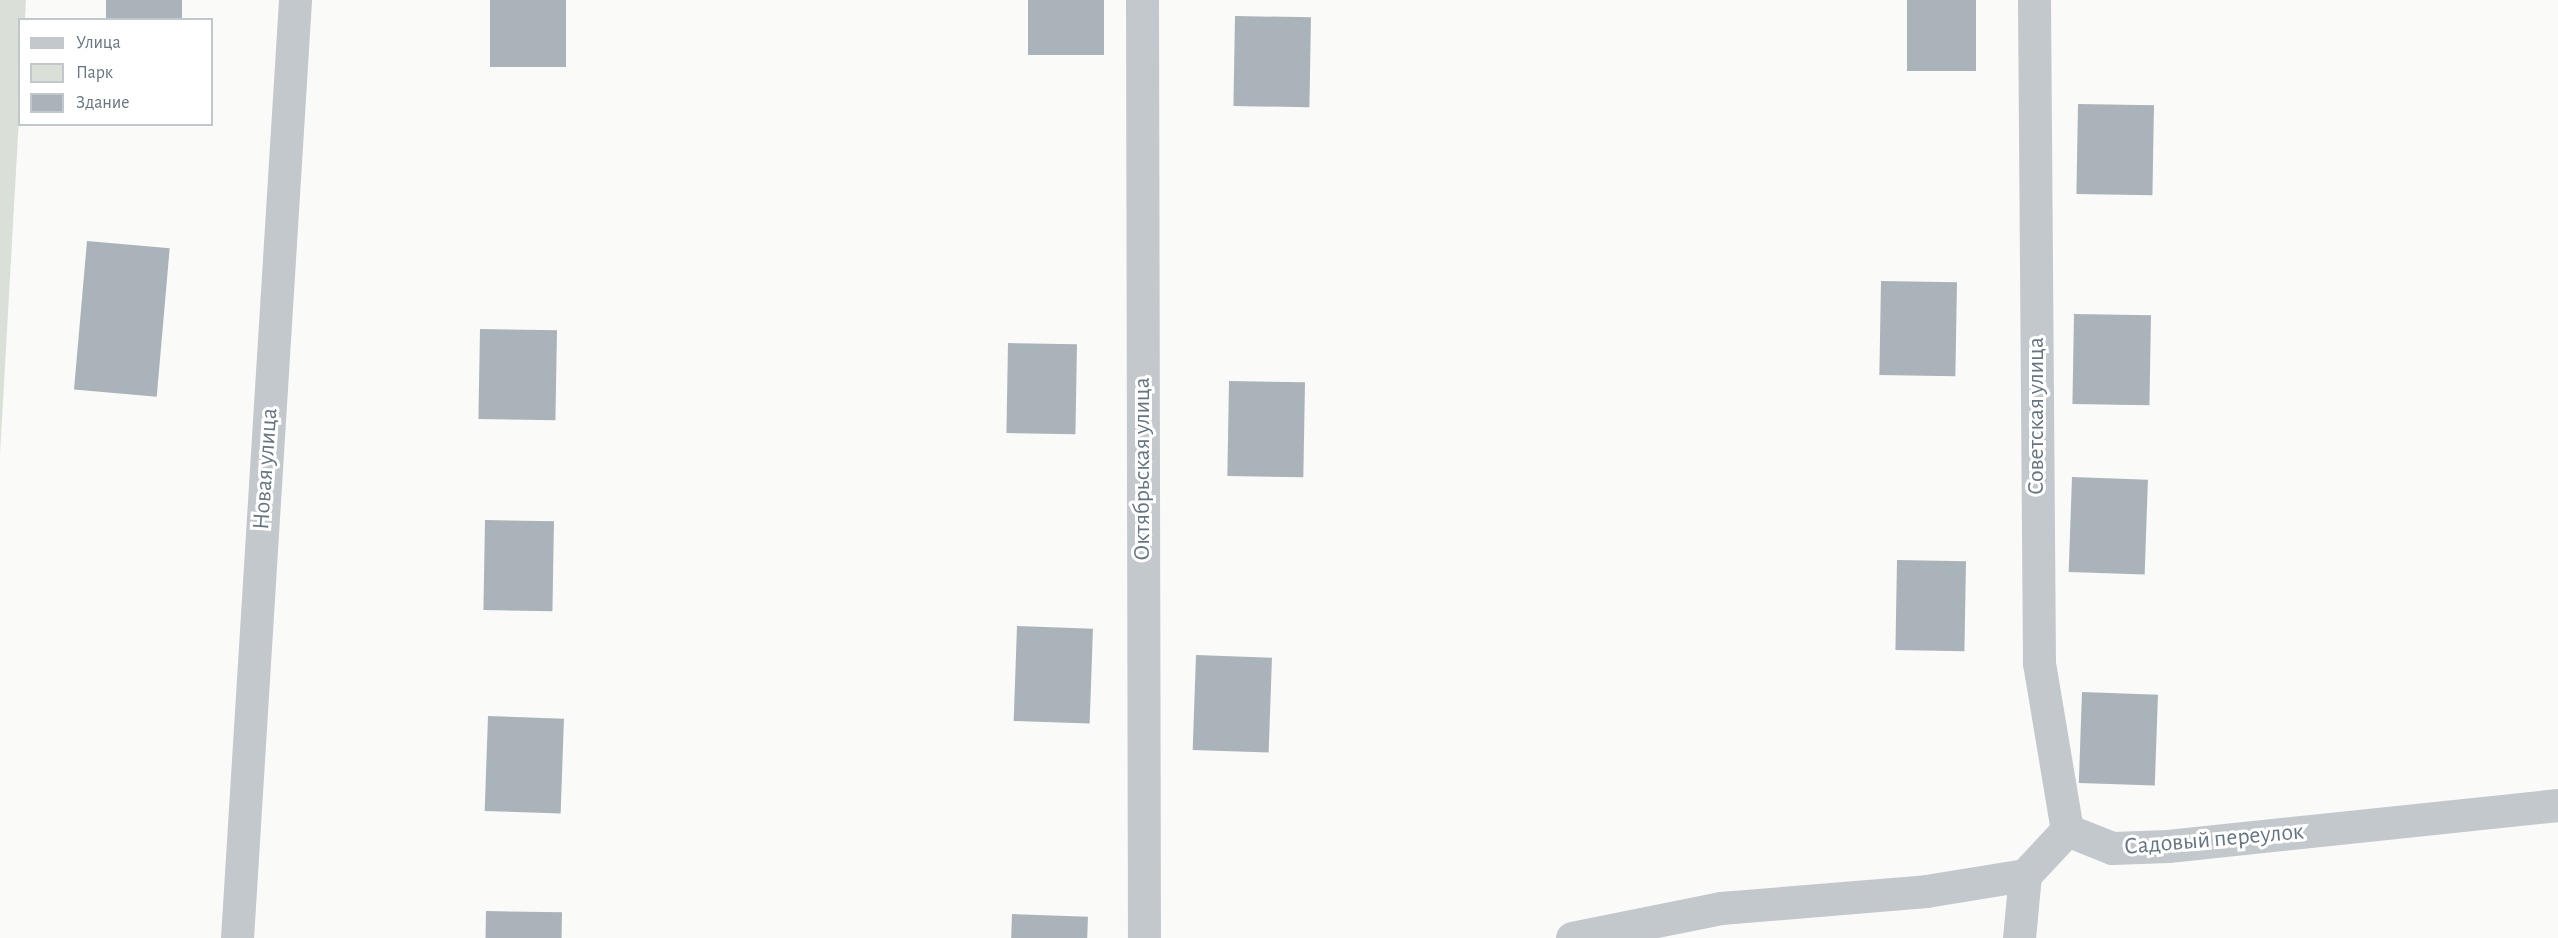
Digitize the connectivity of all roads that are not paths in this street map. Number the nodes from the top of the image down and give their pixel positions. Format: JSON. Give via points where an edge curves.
{"nodes":[{"id":1,"x":295,"y":0,"type":"edge"},
{"id":2,"x":1142,"y":0,"type":"edge"},
{"id":3,"x":2034,"y":0,"type":"edge"},
{"id":4,"x":2558,"y":806,"type":"edge"},
{"id":5,"x":2067,"y":830,"type":"junction"},
{"id":6,"x":2025,"y":875,"type":"junction"},
{"id":7,"x":237,"y":938,"type":"edge"},
{"id":8,"x":1144,"y":938,"type":"edge"},
{"id":9,"x":1572,"y":938,"type":"edge"},
{"id":10,"x":2019,"y":938,"type":"edge"}],
"edges":[{"from":1,"to":7,"type":"street","name":"Новая улица"},
{"from":2,"to":8,"type":"street","name":"Октябрьская улица"},
{"from":3,"to":5,"type":"street","name":"Советская улица","via":[[2038,663]]},
{"from":4,"to":5,"type":"street","name":"Садовый переулок","via":[[2168,846],[2112,848]]},
{"from":5,"to":6,"type":"street"},
{"from":6,"to":9,"type":"street","via":[[1926,891],[1721,908]]},
{"from":6,"to":10,"type":"street"}]}
